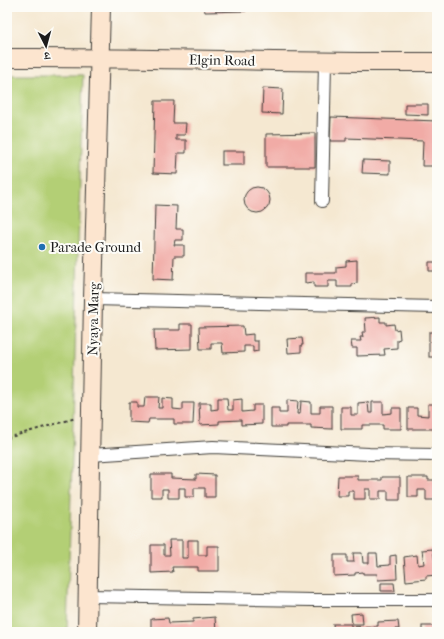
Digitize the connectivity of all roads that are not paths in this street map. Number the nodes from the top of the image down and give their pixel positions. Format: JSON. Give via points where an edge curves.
{"nodes":[{"id":1,"x":101,"y":7,"type":"edge"},
{"id":2,"x":7,"y":58,"type":"edge"},
{"id":3,"x":100,"y":58,"type":"junction"},
{"id":4,"x":325,"y":62,"type":"junction"},
{"id":5,"x":437,"y":62,"type":"edge"},
{"id":6,"x":322,"y":201,"type":"dead end"},
{"id":7,"x":93,"y":299,"type":"junction"},
{"id":8,"x":437,"y":307,"type":"edge"},
{"id":9,"x":90,"y":455,"type":"junction"},
{"id":10,"x":437,"y":455,"type":"edge"},
{"id":11,"x":88,"y":596,"type":"junction"},
{"id":12,"x":437,"y":600,"type":"edge"},
{"id":13,"x":87,"y":632,"type":"edge"}],
"edges":[{"from":1,"to":3,"type":"street","name":"Nyaya Marg"},
{"from":2,"to":3,"type":"street","name":"Elgin Road"},
{"from":3,"to":4,"type":"street","name":"Elgin Road"},
{"from":3,"to":7,"type":"street","name":"Nyaya Marg"},
{"from":4,"to":5,"type":"street","name":"Elgin Road"},
{"from":4,"to":6,"type":"street"},
{"from":7,"to":8,"type":"street"},
{"from":7,"to":9,"type":"street","name":"Nyaya Marg"},
{"from":9,"to":10,"type":"street","via":[[213,447]]},
{"from":9,"to":11,"type":"street","name":"Nyaya Marg"},
{"from":11,"to":12,"type":"street"},
{"from":11,"to":13,"type":"street","name":"Nyaya Marg"}]}
